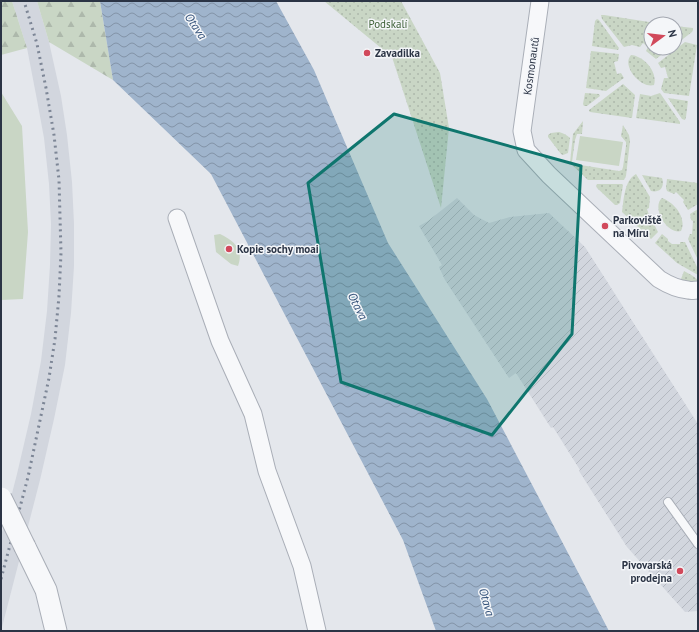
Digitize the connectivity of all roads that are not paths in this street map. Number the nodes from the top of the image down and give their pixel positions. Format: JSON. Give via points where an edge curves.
{"nodes":[{"id":1,"x":540,"y":1,"type":"edge"},
{"id":2,"x":177,"y":218,"type":"dead end"},
{"id":3,"x":698,"y":290,"type":"edge"},
{"id":4,"x":1,"y":498,"type":"edge"},
{"id":5,"x":668,"y":502,"type":"dead end"},
{"id":6,"x":698,"y":544,"type":"edge"},
{"id":7,"x":56,"y":631,"type":"edge"},
{"id":8,"x":317,"y":631,"type":"edge"}],
"edges":[{"from":1,"to":3,"type":"street","name":"Kosmonautů","via":[[522,131],[526,150],[659,279],[674,287]]},
{"from":2,"to":8,"type":"street","via":[[220,341],[253,414],[267,471],[302,566]]},
{"from":4,"to":7,"type":"street","bridge":true,"via":[[46,590]]},
{"from":5,"to":6,"type":"lane"}]}
